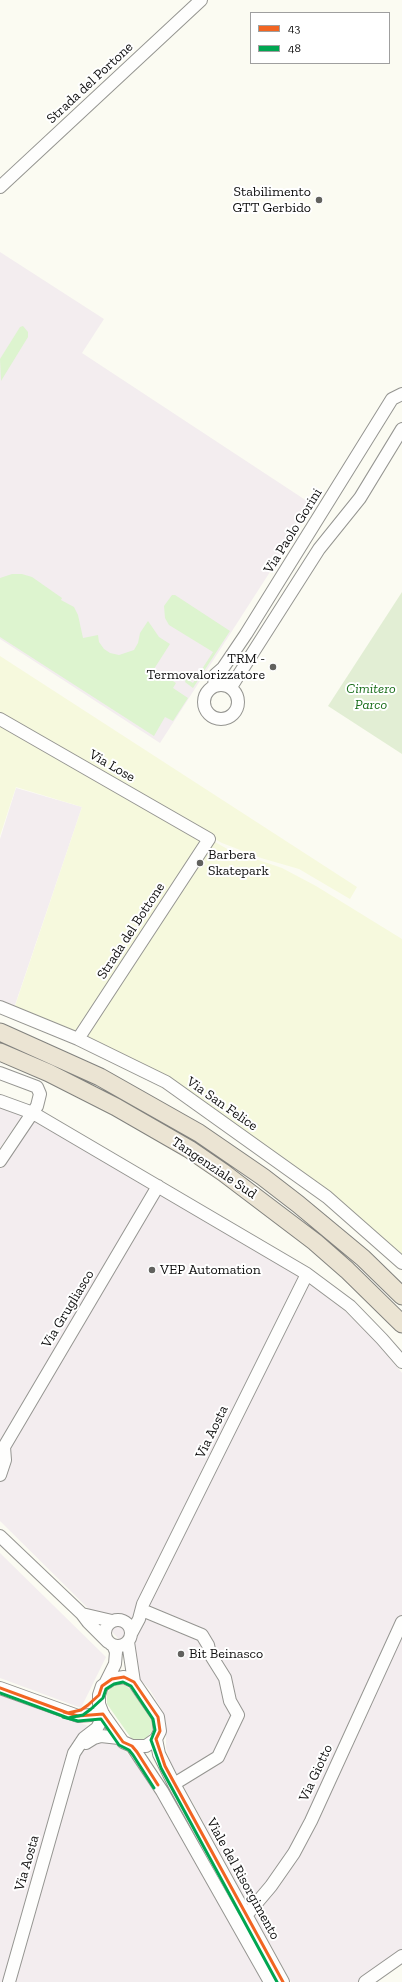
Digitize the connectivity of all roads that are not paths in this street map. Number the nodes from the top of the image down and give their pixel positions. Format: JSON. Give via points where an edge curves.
{"nodes":[{"id":1,"x":201,"y":0,"type":"edge"},
{"id":2,"x":0,"y":188,"type":"edge"},
{"id":3,"x":402,"y":394,"type":"edge"},
{"id":4,"x":402,"y":429,"type":"edge"},
{"id":5,"x":214,"y":686,"type":"junction"},
{"id":6,"x":231,"y":687,"type":"junction"},
{"id":7,"x":0,"y":720,"type":"edge"},
{"id":8,"x":209,"y":839,"type":"joint"},
{"id":9,"x":0,"y":1007,"type":"edge"},
{"id":10,"x":0,"y":1032,"type":"edge"},
{"id":11,"x":78,"y":1039,"type":"junction"},
{"id":12,"x":0,"y":1052,"type":"edge"},
{"id":13,"x":0,"y":1073,"type":"edge"},
{"id":14,"x":0,"y":1102,"type":"edge"},
{"id":15,"x":32,"y":1113,"type":"junction"},
{"id":16,"x":0,"y":1161,"type":"edge"},
{"id":17,"x":158,"y":1186,"type":"junction"},
{"id":18,"x":402,"y":1263,"type":"edge"},
{"id":19,"x":308,"y":1274,"type":"junction"},
{"id":20,"x":402,"y":1296,"type":"edge"},
{"id":21,"x":402,"y":1324,"type":"edge"},
{"id":22,"x":402,"y":1362,"type":"edge"},
{"id":23,"x":2,"y":1448,"type":"edge"},
{"id":24,"x":0,"y":1475,"type":"edge"},
{"id":25,"x":0,"y":1536,"type":"edge"},
{"id":26,"x":142,"y":1607,"type":"junction"},
{"id":27,"x":82,"y":1614,"type":"junction"},
{"id":28,"x":117,"y":1621,"type":"junction"},
{"id":29,"x":402,"y":1622,"type":"edge"},
{"id":30,"x":129,"y":1638,"type":"junction"},
{"id":31,"x":111,"y":1644,"type":"junction"},
{"id":32,"x":106,"y":1682,"type":"junction"},
{"id":33,"x":134,"y":1682,"type":"junction"},
{"id":34,"x":0,"y":1688,"type":"edge"},
{"id":35,"x":99,"y":1695,"type":"junction"},
{"id":36,"x":68,"y":1713,"type":"junction"},
{"id":37,"x":103,"y":1714,"type":"junction"},
{"id":38,"x":119,"y":1738,"type":"junction"},
{"id":39,"x":156,"y":1739,"type":"junction"},
{"id":40,"x":132,"y":1746,"type":"junction"},
{"id":41,"x":74,"y":1753,"type":"junction"},
{"id":42,"x":176,"y":1787,"type":"junction"},
{"id":43,"x":166,"y":1798,"type":"junction"},
{"id":44,"x":217,"y":1862,"type":"junction"},
{"id":45,"x":206,"y":1868,"type":"junction"},
{"id":46,"x":246,"y":1915,"type":"junction"},
{"id":47,"x":238,"y":1925,"type":"junction"},
{"id":48,"x":402,"y":1956,"type":"edge"},
{"id":49,"x":9,"y":1982,"type":"edge"},
{"id":50,"x":270,"y":1982,"type":"edge"},
{"id":51,"x":283,"y":1982,"type":"edge"},
{"id":52,"x":365,"y":1982,"type":"edge"}],
"edges":[{"from":1,"to":2,"type":"street","name":"Strada del Portone"},
{"from":3,"to":5,"type":"street","name":"Via Paolo Gorini","via":[[392,399],[242,640],[223,668],[215,675]]},
{"from":4,"to":6,"type":"street","via":[[360,498],[319,549]]},
{"from":5,"to":6,"type":"street","via":[[220,684]]},
{"from":5,"to":6,"type":"street","via":[[206,694],[204,704],[209,714],[218,719],[232,716],[238,708],[237,694]]},
{"from":7,"to":8,"type":"street","name":"Via Lose"},
{"from":8,"to":11,"type":"street","name":"Strada del Bottone"},
{"from":9,"to":11,"type":"street","name":"Via San Felice"},
{"from":10,"to":20,"type":"highway","name":"Tangenziale Sud","via":[[100,1077],[199,1133],[298,1204]]},
{"from":11,"to":18,"type":"street","name":"Via San Felice","via":[[166,1082],[327,1197]]},
{"from":12,"to":21,"type":"highway","name":"Tangenziale Sud","via":[[49,1073],[116,1107],[224,1173],[315,1242]]},
{"from":13,"to":15,"type":"street","via":[[37,1088],[40,1099]]},
{"from":14,"to":15,"type":"street"},
{"from":15,"to":16,"type":"street"},
{"from":15,"to":17,"type":"street"},
{"from":17,"to":19,"type":"street"},
{"from":17,"to":23,"type":"street","name":"Via Grugliasco"},
{"from":19,"to":22,"type":"street","via":[[350,1306]]},
{"from":19,"to":26,"type":"street","name":"Via Aosta"},
{"from":23,"to":24,"type":"street","name":"Via Grugliasco","via":[[5,1460]]},
{"from":25,"to":27,"type":"street"},
{"from":26,"to":28,"type":"street","name":"Via Aosta","via":[[130,1617]]},
{"from":26,"to":30,"type":"street","name":"Via Aosta"},
{"from":26,"to":42,"type":"street","via":[[202,1635],[225,1678],[230,1701],[238,1715],[218,1757]]},
{"from":27,"to":28,"type":"street"},
{"from":27,"to":31,"type":"street"},
{"from":28,"to":30,"type":"street","name":"Viale del Risorgimento","via":[[130,1627]]},
{"from":28,"to":31,"type":"street","via":[[105,1630]]},
{"from":29,"to":46,"type":"street","name":"Via Giotto","via":[[294,1853],[271,1886]]},
{"from":30,"to":31,"type":"street","via":[[121,1646]]},
{"from":30,"to":33,"type":"street","name":"Viale del Risorgimento"},
{"from":31,"to":32,"type":"street","via":[[116,1652],[115,1664]]},
{"from":32,"to":33,"type":"street","via":[[124,1677]]},
{"from":32,"to":35,"type":"street"},
{"from":33,"to":39,"type":"street","name":"Viale del Risorgimento","via":[[158,1717],[160,1731]]},
{"from":34,"to":36,"type":"street"},
{"from":35,"to":36,"type":"street","via":[[84,1709]]},
{"from":35,"to":37,"type":"street","name":"Viale del Risorgimento"},
{"from":36,"to":37,"type":"street","via":[[78,1716]]},
{"from":37,"to":38,"type":"street","name":"Viale del Risorgimento"},
{"from":37,"to":41,"type":"street","name":"Via Aosta","via":[[97,1728],[84,1738]]},
{"from":38,"to":40,"type":"street","name":"Viale del Risorgimento"},
{"from":38,"to":41,"type":"street","via":[[94,1738]]},
{"from":39,"to":40,"type":"street","via":[[146,1746]]},
{"from":39,"to":42,"type":"street","name":"Viale del Risorgimento","via":[[159,1754]]},
{"from":40,"to":43,"type":"street","name":"Viale del Risorgimento"},
{"from":41,"to":49,"type":"street","name":"Via Aosta"},
{"from":42,"to":43,"type":"street"},
{"from":42,"to":44,"type":"street","name":"Viale del Risorgimento"},
{"from":43,"to":45,"type":"street","name":"Viale del Risorgimento"},
{"from":44,"to":45,"type":"street"},
{"from":44,"to":46,"type":"street","name":"Viale del Risorgimento"},
{"from":45,"to":47,"type":"street","name":"Viale del Risorgimento"},
{"from":46,"to":47,"type":"street","name":"Via Giotto"},
{"from":46,"to":51,"type":"street","name":"Viale del Risorgimento"},
{"from":47,"to":50,"type":"street","name":"Viale del Risorgimento"},
{"from":48,"to":52,"type":"street"}]}
